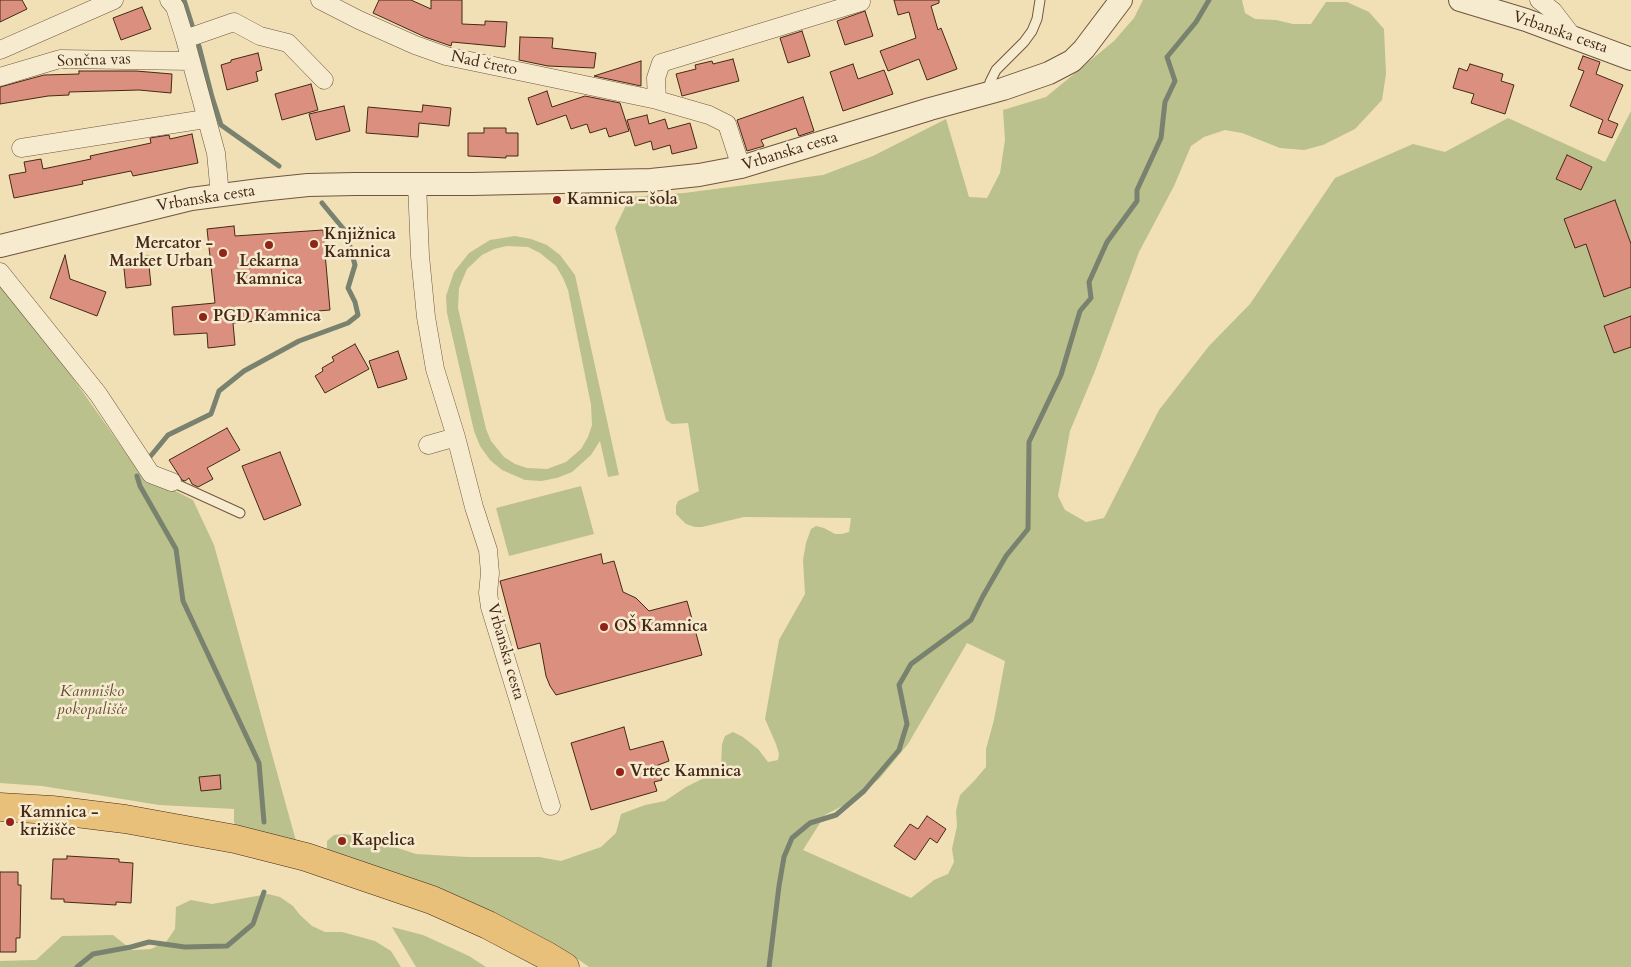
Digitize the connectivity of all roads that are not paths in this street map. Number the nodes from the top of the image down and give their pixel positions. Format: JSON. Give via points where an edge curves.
{"nodes":[{"id":1,"x":114,"y":0,"type":"edge"},
{"id":2,"x":169,"y":0,"type":"edge"},
{"id":3,"x":320,"y":0,"type":"edge"},
{"id":4,"x":1040,"y":0,"type":"edge"},
{"id":5,"x":1122,"y":0,"type":"edge"},
{"id":6,"x":1460,"y":0,"type":"edge"},
{"id":7,"x":1539,"y":0,"type":"edge"},
{"id":8,"x":861,"y":2,"type":"dead end"},
{"id":9,"x":89,"y":5,"type":"edge"},
{"id":10,"x":1573,"y":37,"type":"junction"},
{"id":11,"x":185,"y":39,"type":"junction"},
{"id":12,"x":0,"y":50,"type":"edge"},
{"id":13,"x":1631,"y":59,"type":"edge"},
{"id":14,"x":190,"y":61,"type":"junction"},
{"id":15,"x":0,"y":77,"type":"edge"},
{"id":16,"x":324,"y":80,"type":"dead end"},
{"id":17,"x":988,"y":93,"type":"junction"},
{"id":18,"x":657,"y":100,"type":"junction"},
{"id":19,"x":206,"y":119,"type":"junction"},
{"id":20,"x":21,"y":148,"type":"dead end"},
{"id":21,"x":741,"y":167,"type":"junction"},
{"id":22,"x":417,"y":183,"type":"junction"},
{"id":23,"x":220,"y":195,"type":"junction"},
{"id":24,"x":0,"y":246,"type":"edge"},
{"id":25,"x":0,"y":272,"type":"edge"},
{"id":26,"x":456,"y":437,"type":"junction"},
{"id":27,"x":428,"y":445,"type":"dead end"},
{"id":28,"x":172,"y":482,"type":"joint"},
{"id":29,"x":240,"y":513,"type":"dead end"},
{"id":30,"x":551,"y":806,"type":"dead end"},
{"id":31,"x":0,"y":807,"type":"edge"},
{"id":32,"x":565,"y":967,"type":"edge"}],
"edges":[{"from":1,"to":9,"type":"street"},
{"from":2,"to":11,"type":"street","via":[[175,7]]},
{"from":3,"to":18,"type":"street","name":"Nad čreto","via":[[415,45],[446,56]]},
{"from":4,"to":17,"type":"lane","via":[[1032,31],[996,70]]},
{"from":5,"to":17,"type":"street","name":"Vrbanska cesta","via":[[1072,61],[1049,73]]},
{"from":6,"to":10,"type":"street","name":"Vrbanska cesta"},
{"from":7,"to":10,"type":"street","via":[[1554,11]]},
{"from":8,"to":18,"type":"street","via":[[661,63],[657,72]]},
{"from":9,"to":12,"type":"street"},
{"from":10,"to":13,"type":"street","name":"Vrbanska cesta"},
{"from":11,"to":14,"type":"street"},
{"from":11,"to":16,"type":"street","via":[[234,22],[260,36],[288,43]]},
{"from":14,"to":15,"type":"street","name":"Sončna vas","via":[[60,59]]},
{"from":14,"to":19,"type":"street"},
{"from":17,"to":21,"type":"street","name":"Vrbanska cesta"},
{"from":18,"to":21,"type":"street","name":"Nad čreto","via":[[710,115],[727,124]]},
{"from":19,"to":20,"type":"street"},
{"from":19,"to":23,"type":"street","via":[[216,153]]},
{"from":21,"to":22,"type":"street","name":"Vrbanska cesta","via":[[651,180]]},
{"from":22,"to":23,"type":"street","name":"Vrbanska cesta","via":[[308,185]]},
{"from":22,"to":26,"type":"street","name":"Vrbanska cesta","via":[[426,317],[435,369]]},
{"from":23,"to":24,"type":"street","name":"Vrbanska cesta","via":[[182,201]]},
{"from":25,"to":28,"type":"street","via":[[98,394],[151,474]]},
{"from":26,"to":27,"type":"street"},
{"from":26,"to":30,"type":"street","name":"Vrbanska cesta","via":[[488,550],[490,607]]},
{"from":28,"to":29,"type":"lane"},
{"from":31,"to":32,"type":"main road","via":[[125,818],[235,839],[306,858],[432,900],[488,925]]}]}
